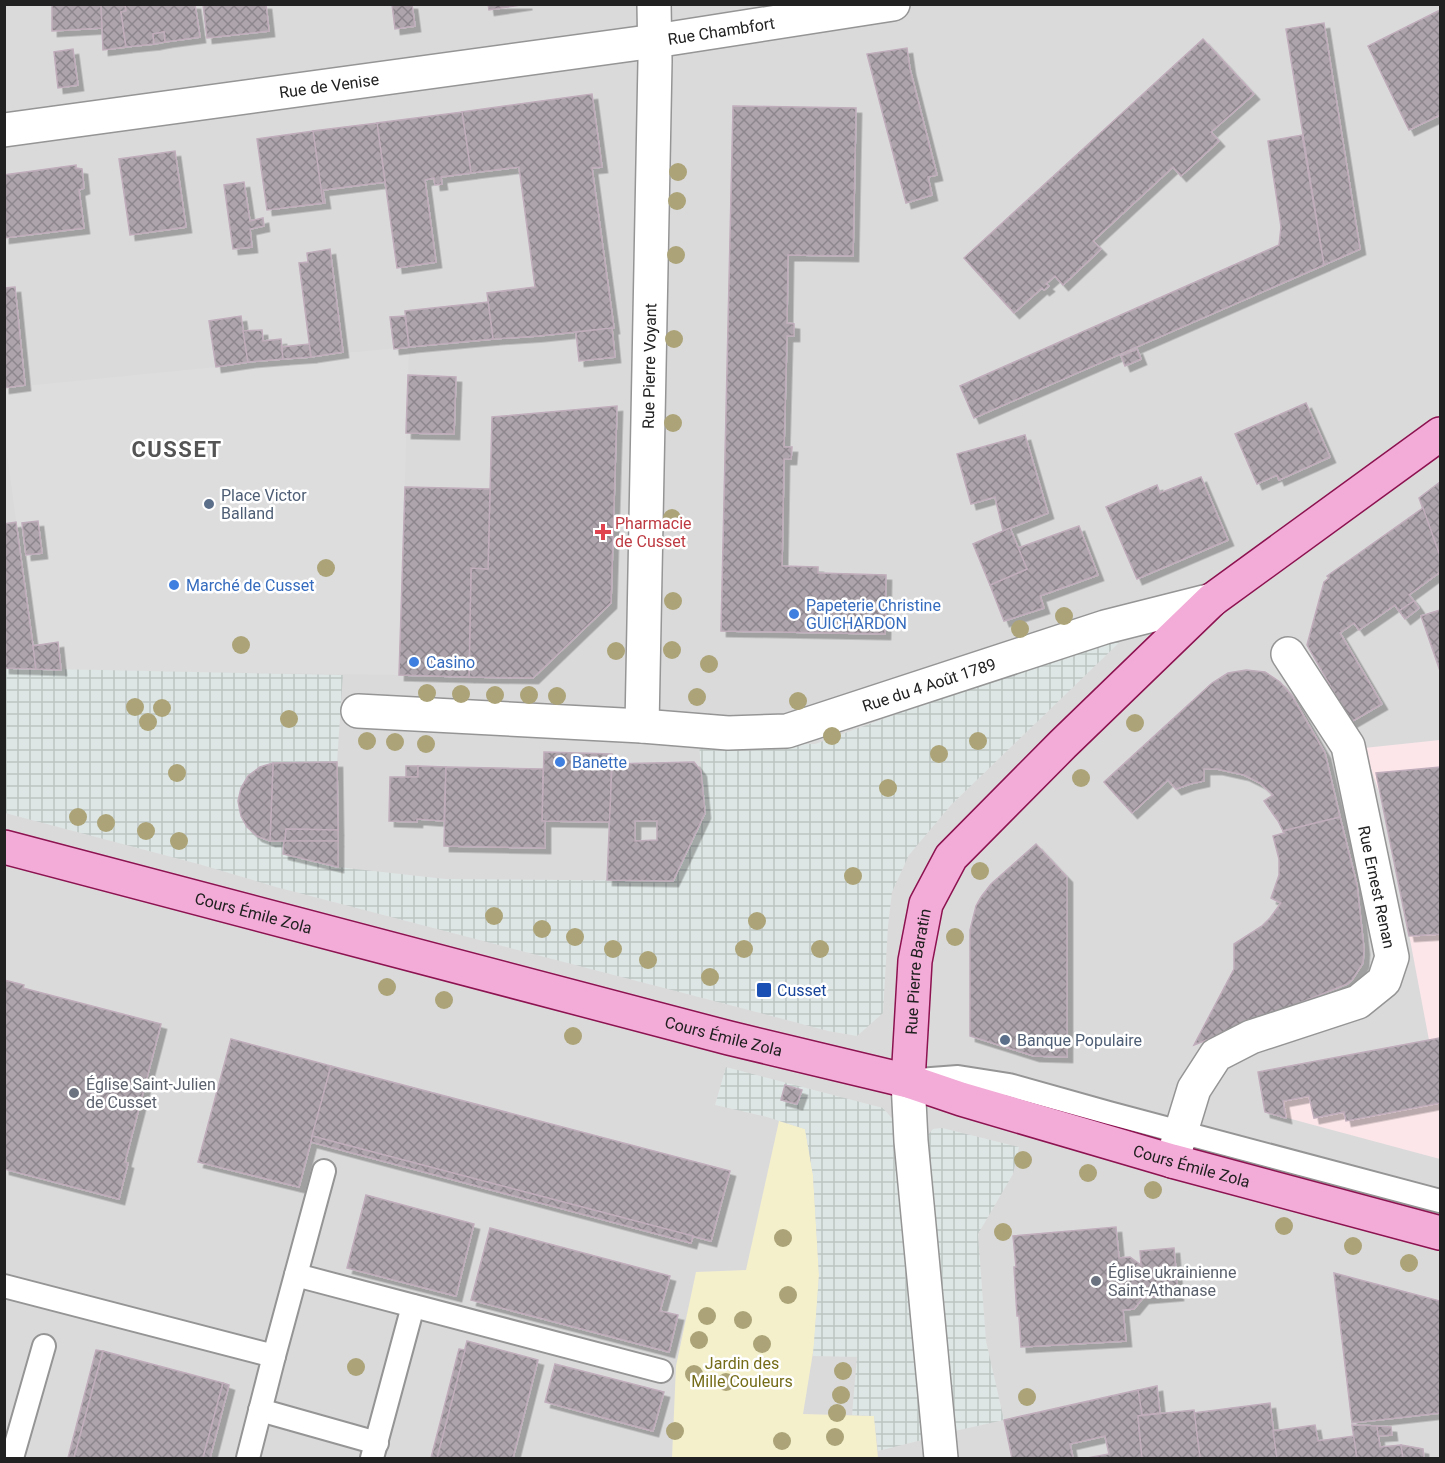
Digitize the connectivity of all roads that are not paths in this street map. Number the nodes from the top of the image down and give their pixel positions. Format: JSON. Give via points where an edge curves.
{"nodes":[{"id":1,"x":654,"y":4,"type":"edge"},
{"id":2,"x":893,"y":4,"type":"edge"},
{"id":3,"x":656,"y":41,"type":"junction"},
{"id":4,"x":4,"y":130,"type":"edge"},
{"id":5,"x":1440,"y":434,"type":"edge"},
{"id":6,"x":1212,"y":600,"type":"junction"},
{"id":7,"x":1288,"y":654,"type":"dead end"},
{"id":8,"x":358,"y":711,"type":"dead end"},
{"id":9,"x":642,"y":726,"type":"junction"},
{"id":10,"x":4,"y":847,"type":"edge"},
{"id":11,"x":908,"y":1081,"type":"junction"},
{"id":12,"x":1176,"y":1146,"type":"junction"},
{"id":13,"x":324,"y":1171,"type":"dead end"},
{"id":14,"x":1440,"y":1201,"type":"edge"},
{"id":15,"x":1440,"y":1233,"type":"edge"},
{"id":16,"x":296,"y":1275,"type":"junction"},
{"id":17,"x":4,"y":1286,"type":"edge"},
{"id":18,"x":413,"y":1306,"type":"junction"},
{"id":19,"x":44,"y":1346,"type":"dead end"},
{"id":20,"x":274,"y":1356,"type":"junction"},
{"id":21,"x":660,"y":1371,"type":"dead end"},
{"id":22,"x":260,"y":1410,"type":"junction"},
{"id":23,"x":375,"y":1451,"type":"edge"},
{"id":24,"x":12,"y":1458,"type":"edge"},
{"id":25,"x":248,"y":1458,"type":"edge"},
{"id":26,"x":941,"y":1458,"type":"edge"}],
"edges":[{"from":1,"to":3,"type":"street","name":"Rue Pierre Voyant"},
{"from":2,"to":3,"type":"street","name":"Rue Chambfort"},
{"from":3,"to":4,"type":"street","name":"Rue de Venise"},
{"from":3,"to":9,"type":"street","name":"Rue Pierre Voyant"},
{"from":5,"to":6,"type":"main road","name":"Rue du 4 Août 1789"},
{"from":6,"to":9,"type":"street","name":"Rue du 4 Août 1789","via":[[1105,627],[787,731],[729,733]]},
{"from":6,"to":11,"type":"main road","name":"Rue Pierre Baratin","via":[[951,856],[926,904],[915,961]]},
{"from":7,"to":12,"type":"street","name":"Rue Ernest Renan","via":[[1348,746],[1392,957],[1384,981],[1358,1002],[1251,1037],[1216,1055],[1194,1089]]},
{"from":8,"to":9,"type":"street","name":"Rue du 4 Août 1789"},
{"from":10,"to":11,"type":"main road","name":"Cours Émile Zola","via":[[718,1035]]},
{"from":11,"to":12,"type":"main road","name":"Cours Émile Zola","via":[[961,1099]]},
{"from":11,"to":26,"type":"street","name":"Rue Pierre Baratin"},
{"from":12,"to":14,"type":"lane"},
{"from":12,"to":15,"type":"main road","name":"Cours Émile Zola"},
{"from":13,"to":16,"type":"lane"},
{"from":16,"to":18,"type":"lane"},
{"from":16,"to":20,"type":"lane"},
{"from":17,"to":20,"type":"lane"},
{"from":18,"to":21,"type":"lane"},
{"from":18,"to":23,"type":"lane"},
{"from":19,"to":24,"type":"lane"},
{"from":20,"to":22,"type":"lane"},
{"from":22,"to":23,"type":"lane"},
{"from":22,"to":25,"type":"lane"}]}
